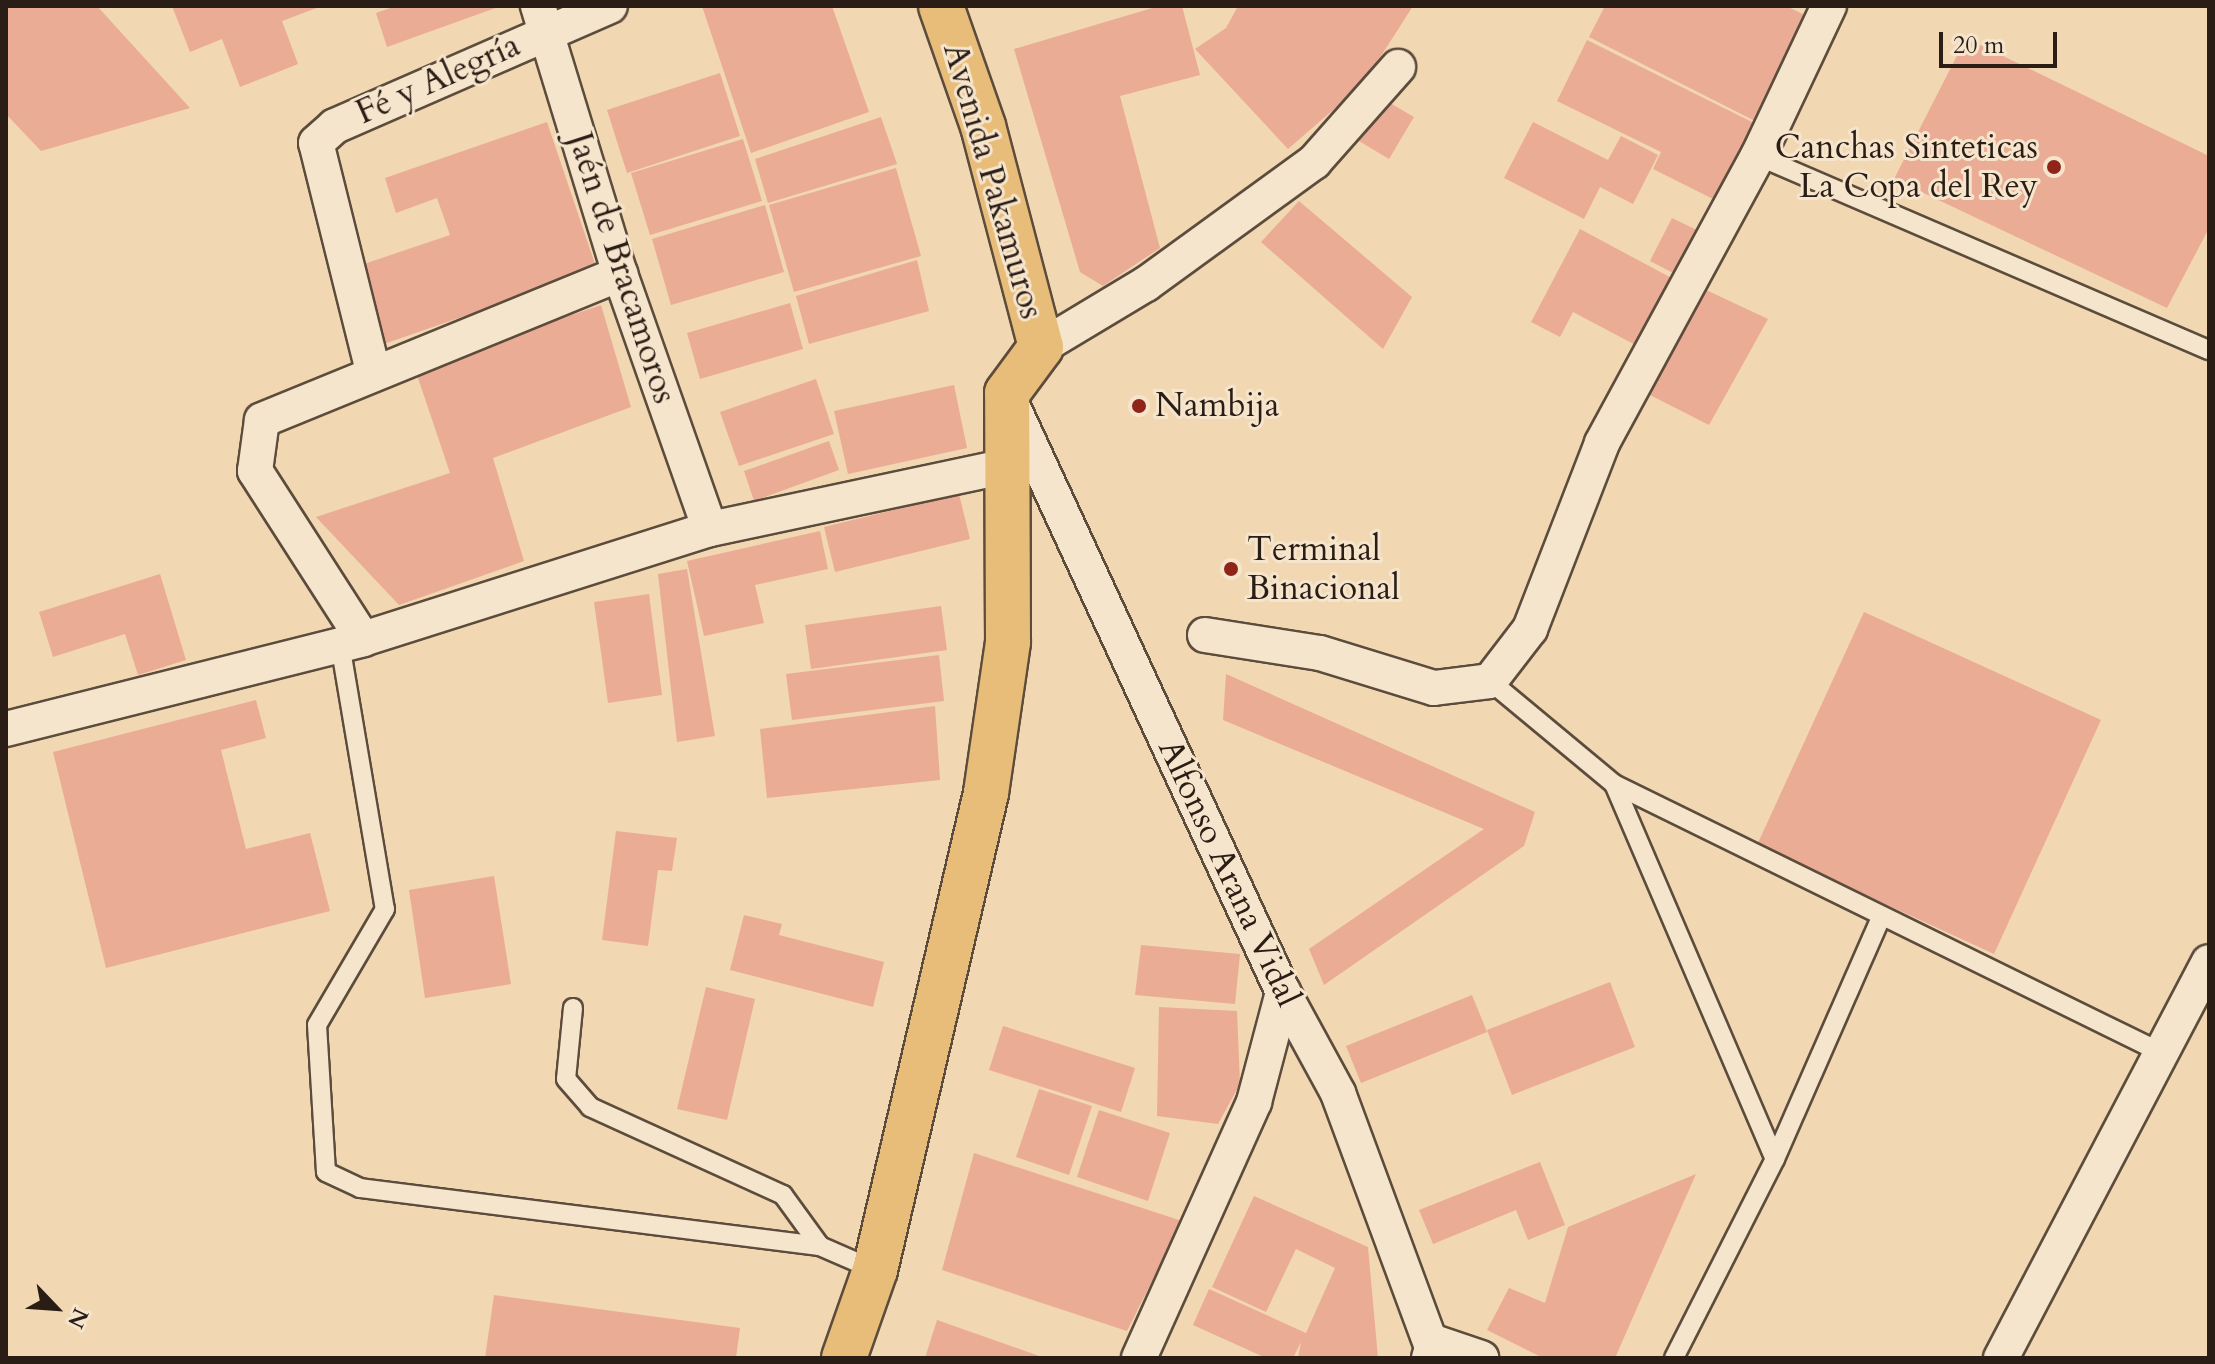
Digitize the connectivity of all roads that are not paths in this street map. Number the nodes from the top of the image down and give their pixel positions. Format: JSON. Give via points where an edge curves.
{"nodes":[{"id":1,"x":610,"y":6,"type":"edge"},
{"id":2,"x":941,"y":6,"type":"edge"},
{"id":3,"x":1829,"y":6,"type":"edge"},
{"id":4,"x":543,"y":18,"type":"edge"},
{"id":5,"x":1398,"y":67,"type":"dead end"},
{"id":6,"x":1758,"y":156,"type":"junction"},
{"id":7,"x":620,"y":274,"type":"junction"},
{"id":8,"x":1041,"y":347,"type":"junction"},
{"id":9,"x":2209,"y":350,"type":"edge"},
{"id":10,"x":373,"y":371,"type":"junction"},
{"id":11,"x":1007,"y":393,"type":"junction"},
{"id":12,"x":1007,"y":466,"type":"junction"},
{"id":13,"x":710,"y":529,"type":"junction"},
{"id":14,"x":1205,"y":635,"type":"dead end"},
{"id":15,"x":352,"y":642,"type":"junction"},
{"id":16,"x":1490,"y":681,"type":"junction"},
{"id":17,"x":6,"y":729,"type":"edge"},
{"id":18,"x":1614,"y":784,"type":"junction"},
{"id":19,"x":1881,"y":918,"type":"junction"},
{"id":20,"x":2209,"y":962,"type":"edge"},
{"id":21,"x":1283,"y":992,"type":"junction"},
{"id":22,"x":573,"y":1008,"type":"dead end"},
{"id":23,"x":2160,"y":1052,"type":"junction"},
{"id":24,"x":1775,"y":1159,"type":"junction"},
{"id":25,"x":820,"y":1246,"type":"junction"},
{"id":26,"x":875,"y":1270,"type":"junction"},
{"id":27,"x":1433,"y":1353,"type":"edge"},
{"id":28,"x":844,"y":1358,"type":"edge"},
{"id":29,"x":1139,"y":1358,"type":"edge"},
{"id":30,"x":1481,"y":1358,"type":"edge"},
{"id":31,"x":1674,"y":1358,"type":"edge"},
{"id":32,"x":2001,"y":1358,"type":"edge"}],
"edges":[{"from":1,"to":4,"type":"street","name":"Fé y Alegría"},
{"from":2,"to":8,"type":"highway","name":"Avenida Pakamuros","via":[[983,126]]},
{"from":3,"to":6,"type":"street"},
{"from":4,"to":7,"type":"street","name":"Jaén de Bracamoros"},
{"from":4,"to":10,"type":"street","name":"Fé y Alegría","via":[[335,126],[316,143]]},
{"from":5,"to":8,"type":"street","via":[[1314,162],[1146,284]]},
{"from":6,"to":9,"type":"lane"},
{"from":6,"to":16,"type":"street","via":[[1602,443],[1530,629]]},
{"from":7,"to":10,"type":"street"},
{"from":7,"to":13,"type":"street","name":"Jaén de Bracamoros"},
{"from":8,"to":11,"type":"highway","name":"Avenida Pakamuros"},
{"from":10,"to":15,"type":"street","via":[[262,420],[254,443],[255,471]]},
{"from":11,"to":12,"type":"highway"},
{"from":11,"to":21,"type":"street","name":"Alfonso Arana Vidal"},
{"from":12,"to":13,"type":"street"},
{"from":12,"to":26,"type":"highway","via":[[1008,642],[986,793]]},
{"from":13,"to":15,"type":"street"},
{"from":14,"to":16,"type":"street","via":[[1320,653],[1434,688]]},
{"from":15,"to":17,"type":"street"},
{"from":15,"to":25,"type":"lane","via":[[385,909],[317,1025],[326,1172],[360,1188]]},
{"from":16,"to":18,"type":"lane"},
{"from":18,"to":19,"type":"lane"},
{"from":18,"to":24,"type":"lane"},
{"from":19,"to":23,"type":"lane"},
{"from":19,"to":24,"type":"lane"},
{"from":20,"to":23,"type":"street"},
{"from":21,"to":27,"type":"street","name":"Alfonso Arana Vidal","via":[[1338,1093]]},
{"from":21,"to":29,"type":"street","via":[[1254,1102]]},
{"from":22,"to":25,"type":"lane","via":[[566,1079],[590,1107],[783,1195]]},
{"from":23,"to":32,"type":"street"},
{"from":24,"to":31,"type":"lane"},
{"from":25,"to":26,"type":"lane"},
{"from":26,"to":28,"type":"highway"},
{"from":27,"to":30,"type":"street"}]}
